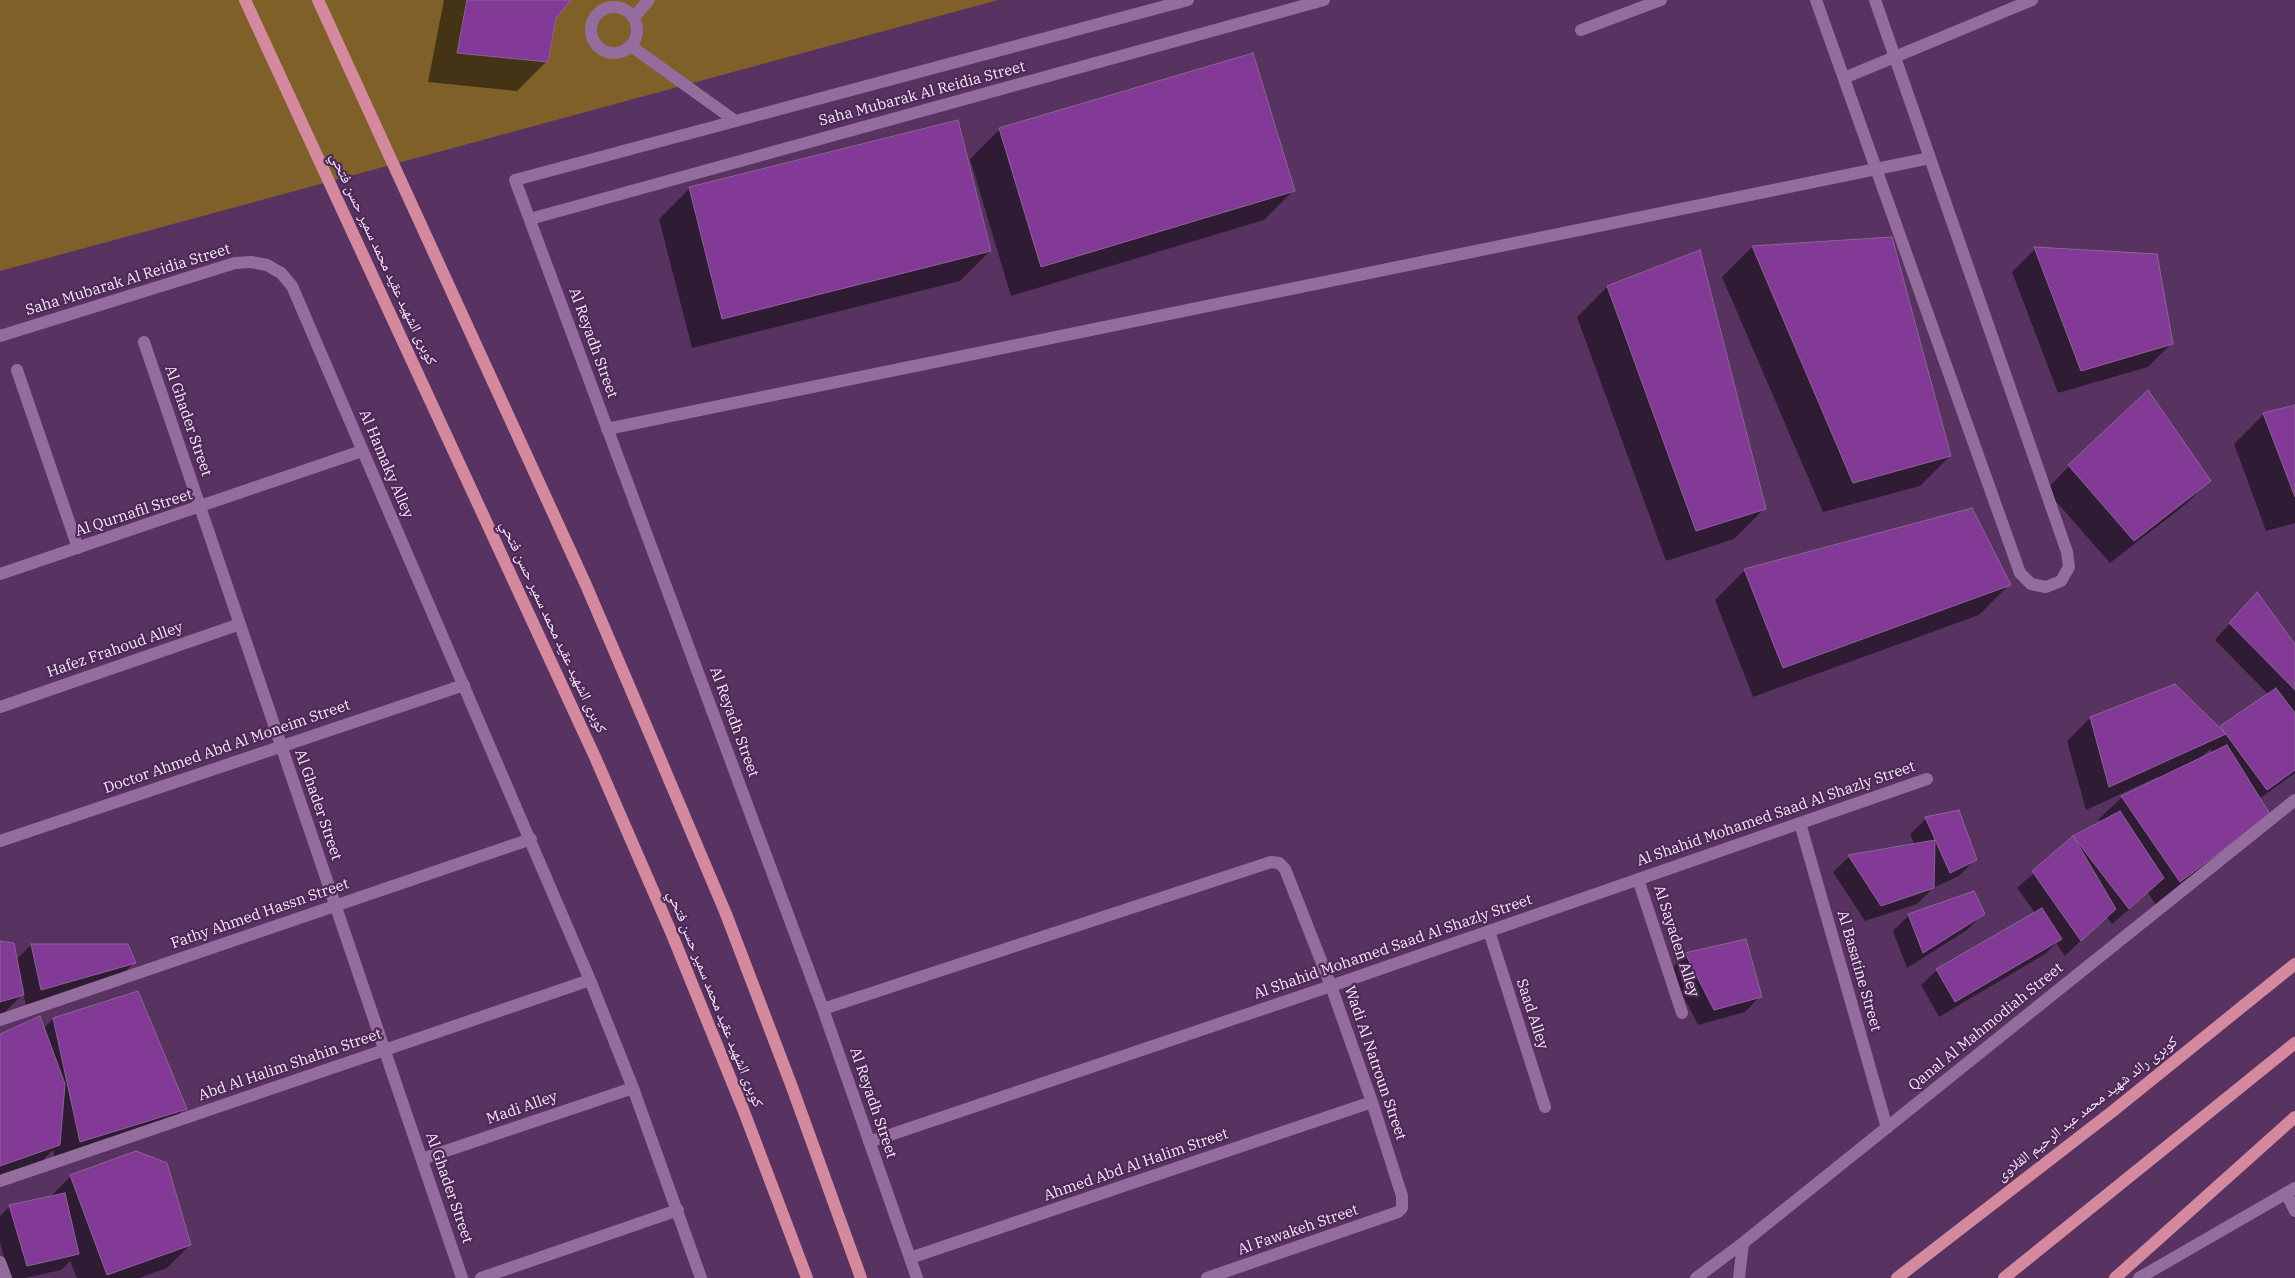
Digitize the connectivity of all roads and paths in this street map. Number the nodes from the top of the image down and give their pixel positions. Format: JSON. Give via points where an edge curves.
{"nodes":[{"id":1,"x":245,"y":0,"type":"edge"},
{"id":2,"x":318,"y":0,"type":"edge"},
{"id":3,"x":649,"y":0,"type":"edge"},
{"id":4,"x":1188,"y":0,"type":"edge"},
{"id":5,"x":1324,"y":0,"type":"edge"},
{"id":6,"x":1661,"y":0,"type":"edge"},
{"id":7,"x":1816,"y":0,"type":"edge"},
{"id":8,"x":1875,"y":0,"type":"edge"},
{"id":9,"x":2032,"y":0,"type":"edge"},
{"id":10,"x":634,"y":17,"type":"junction"},
{"id":11,"x":1581,"y":30,"type":"dead end"},
{"id":12,"x":632,"y":46,"type":"junction"},
{"id":13,"x":1895,"y":58,"type":"junction"},
{"id":14,"x":1844,"y":78,"type":"junction"},
{"id":15,"x":734,"y":120,"type":"junction"},
{"id":16,"x":1930,"y":158,"type":"junction"},
{"id":17,"x":1876,"y":169,"type":"junction"},
{"id":18,"x":515,"y":180,"type":"joint"},
{"id":19,"x":530,"y":219,"type":"junction"},
{"id":20,"x":267,"y":265,"type":"joint"},
{"id":21,"x":0,"y":336,"type":"edge"},
{"id":22,"x":144,"y":342,"type":"dead end"},
{"id":23,"x":17,"y":370,"type":"dead end"},
{"id":24,"x":607,"y":428,"type":"junction"},
{"id":25,"x":362,"y":451,"type":"junction"},
{"id":26,"x":200,"y":508,"type":"junction"},
{"id":27,"x":78,"y":548,"type":"junction"},
{"id":28,"x":0,"y":574,"type":"edge"},
{"id":29,"x":240,"y":624,"type":"junction"},
{"id":30,"x":464,"y":685,"type":"junction"},
{"id":31,"x":0,"y":707,"type":"edge"},
{"id":32,"x":281,"y":746,"type":"junction"},
{"id":33,"x":1927,"y":779,"type":"dead end"},
{"id":34,"x":2295,"y":800,"type":"edge"},
{"id":35,"x":1800,"y":823,"type":"junction"},
{"id":36,"x":531,"y":839,"type":"junction"},
{"id":37,"x":0,"y":841,"type":"edge"},
{"id":38,"x":1638,"y":879,"type":"junction"},
{"id":39,"x":336,"y":905,"type":"junction"},
{"id":40,"x":1489,"y":932,"type":"junction"},
{"id":41,"x":2295,"y":964,"type":"edge"},
{"id":42,"x":590,"y":980,"type":"junction"},
{"id":43,"x":1331,"y":986,"type":"junction"},
{"id":44,"x":823,"y":1009,"type":"junction"},
{"id":45,"x":1682,"y":1013,"type":"dead end"},
{"id":46,"x":0,"y":1020,"type":"edge"},
{"id":47,"x":2295,"y":1043,"type":"edge"},
{"id":48,"x":385,"y":1050,"type":"junction"},
{"id":49,"x":633,"y":1088,"type":"junction"},
{"id":50,"x":1372,"y":1102,"type":"junction"},
{"id":51,"x":1545,"y":1107,"type":"dead end"},
{"id":52,"x":2295,"y":1117,"type":"edge"},
{"id":53,"x":1887,"y":1128,"type":"junction"},
{"id":54,"x":869,"y":1142,"type":"junction"},
{"id":55,"x":422,"y":1159,"type":"junction"},
{"id":56,"x":0,"y":1181,"type":"edge"},
{"id":57,"x":2291,"y":1190,"type":"edge"},
{"id":58,"x":678,"y":1210,"type":"junction"},
{"id":59,"x":1398,"y":1212,"type":"joint"},
{"id":60,"x":2295,"y":1212,"type":"edge"},
{"id":61,"x":1743,"y":1244,"type":"junction"},
{"id":62,"x":910,"y":1258,"type":"junction"},
{"id":63,"x":0,"y":1262,"type":"edge"},
{"id":64,"x":6,"y":1278,"type":"edge"},
{"id":65,"x":462,"y":1278,"type":"edge"},
{"id":66,"x":481,"y":1278,"type":"edge"},
{"id":67,"x":702,"y":1278,"type":"edge"},
{"id":68,"x":807,"y":1278,"type":"edge"},
{"id":69,"x":862,"y":1278,"type":"edge"},
{"id":70,"x":917,"y":1278,"type":"edge"},
{"id":71,"x":1207,"y":1278,"type":"edge"},
{"id":72,"x":1696,"y":1278,"type":"edge"},
{"id":73,"x":1739,"y":1278,"type":"edge"},
{"id":74,"x":1897,"y":1278,"type":"edge"},
{"id":75,"x":2004,"y":1278,"type":"edge"},
{"id":76,"x":2115,"y":1278,"type":"edge"},
{"id":77,"x":2138,"y":1278,"type":"edge"}],
"edges":[{"from":1,"to":68,"type":"main road","name":"كوبرى الشهيد عقيد محمد سمير حسن فتحي","via":[[595,757],[671,932]]},
{"from":2,"to":69,"type":"main road","via":[[586,586],[651,737],[726,914]]},
{"from":3,"to":10,"type":"street"},
{"from":4,"to":15,"type":"street","name":"Saha Mubarak Al Reidia Street"},
{"from":5,"to":19,"type":"street","name":"Saha Mubarak Al Reidia Street"},
{"from":6,"to":11,"type":"street"},
{"from":7,"to":14,"type":"street"},
{"from":8,"to":13,"type":"street"},
{"from":9,"to":13,"type":"street"},
{"from":10,"to":12,"type":"street","via":[[637,37]]},
{"from":10,"to":12,"type":"street","via":[[619,6],[609,7],[600,11],[591,27],[597,46],[605,51],[614,53]]},
{"from":12,"to":15,"type":"street"},
{"from":13,"to":14,"type":"street"},
{"from":13,"to":16,"type":"street"},
{"from":14,"to":17,"type":"street"},
{"from":15,"to":18,"type":"street","name":"Saha Mubarak Al Reidia Street"},
{"from":16,"to":17,"type":"street"},
{"from":16,"to":17,"type":"street","via":[[2068,552],[2069,567],[2061,581],[2046,587],[2031,584],[2020,573]]},
{"from":17,"to":24,"type":"street"},
{"from":18,"to":19,"type":"street","name":"Al Reyadh Street"},
{"from":19,"to":24,"type":"street","name":"Al Reyadh Street"},
{"from":20,"to":21,"type":"street","name":"Saha Mubarak Al Reidia Street","via":[[235,263]]},
{"from":20,"to":25,"type":"street","name":"Al Hamaky Alley","via":[[281,273],[300,300]]},
{"from":22,"to":26,"type":"street","name":"Al Ghader Street"},
{"from":23,"to":27,"type":"street"},
{"from":24,"to":44,"type":"street","name":"Al Reyadh Street"},
{"from":25,"to":26,"type":"street","name":"Al Qurnafil Street"},
{"from":25,"to":30,"type":"street","name":"Al Hamaky Alley"},
{"from":26,"to":27,"type":"street","name":"Al Qurnafil Street"},
{"from":26,"to":29,"type":"street","name":"Al Ghader Street"},
{"from":27,"to":28,"type":"street","name":"Al Qurnafil Street"},
{"from":29,"to":31,"type":"street","name":"Hafez Frahoud Alley"},
{"from":29,"to":32,"type":"street","name":"Al Ghader Street"},
{"from":30,"to":32,"type":"street","name":"Doctor Ahmed Abd Al Moneim Street"},
{"from":30,"to":36,"type":"street","name":"Al Hamaky Alley"},
{"from":32,"to":37,"type":"street","name":"Doctor Ahmed Abd Al Moneim Street"},
{"from":32,"to":39,"type":"street","name":"Al Ghader Street"},
{"from":33,"to":35,"type":"street","name":"Al Shahid Mohamed Saad Al Shazly Street"},
{"from":34,"to":53,"type":"street","name":"Qanal Al Mahmodiah Street"},
{"from":35,"to":38,"type":"street","name":"Al Shahid Mohamed Saad Al Shazly Street"},
{"from":35,"to":53,"type":"street","name":"Al Basatine Street"},
{"from":36,"to":39,"type":"street","name":"Fathy Ahmed Hassn Street"},
{"from":36,"to":42,"type":"street","name":"Al Hamaky Alley"},
{"from":38,"to":40,"type":"street","name":"Al Shahid Mohamed Saad Al Shazly Street"},
{"from":38,"to":45,"type":"street","name":"Al Sayaden Alley"},
{"from":39,"to":46,"type":"street","name":"Fathy Ahmed Hassn Street"},
{"from":39,"to":48,"type":"street","name":"Al Ghader Street"},
{"from":40,"to":43,"type":"street","name":"Al Shahid Mohamed Saad Al Shazly Street"},
{"from":40,"to":51,"type":"street","name":"Saad Alley"},
{"from":41,"to":74,"type":"main road","name":"كوبرى رائد شهيد محمد عبد الرحيم القلاوى","via":[[2113,1111]]},
{"from":42,"to":48,"type":"street","name":"Abd Al Halim Shahin Street"},
{"from":42,"to":49,"type":"street","name":"Al Hamaky Alley"},
{"from":43,"to":44,"type":"street","name":"Wadi Al Natroun Street","via":[[1285,869],[1279,863],[1271,862]]},
{"from":43,"to":50,"type":"street","name":"Wadi Al Natroun Street"},
{"from":43,"to":54,"type":"street","name":"Al Shahid Mohamed Saad Al Shazly Street"},
{"from":44,"to":54,"type":"street","name":"Al Reyadh Street"},
{"from":47,"to":75,"type":"main road"},
{"from":48,"to":55,"type":"street","name":"Al Ghader Street"},
{"from":48,"to":56,"type":"street","name":"Abd Al Halim Shahin Street"},
{"from":49,"to":55,"type":"street","name":"Madi Alley"},
{"from":49,"to":58,"type":"street","name":"Al Hamaky Alley"},
{"from":50,"to":59,"type":"street","name":"Wadi Al Natroun Street","via":[[1402,1196],[1402,1208]]},
{"from":50,"to":62,"type":"street","name":"Ahmed Abd Al Halim Street"},
{"from":52,"to":76,"type":"main road"},
{"from":53,"to":61,"type":"street","name":"Qanal Al Mahmodiah Street"},
{"from":54,"to":62,"type":"street","name":"Al Reyadh Street"},
{"from":55,"to":65,"type":"street","name":"Al Ghader Street"},
{"from":57,"to":60,"type":"street"},
{"from":57,"to":77,"type":"street"},
{"from":58,"to":66,"type":"street"},
{"from":58,"to":67,"type":"street","name":"Al Hamaky Alley"},
{"from":59,"to":71,"type":"street","name":"Al Fawakeh Street"},
{"from":61,"to":72,"type":"street","name":"Qanal Al Mahmodiah Street"},
{"from":61,"to":73,"type":"street"},
{"from":62,"to":70,"type":"street","name":"Al Reyadh Street"},
{"from":63,"to":64,"type":"street"}]}
